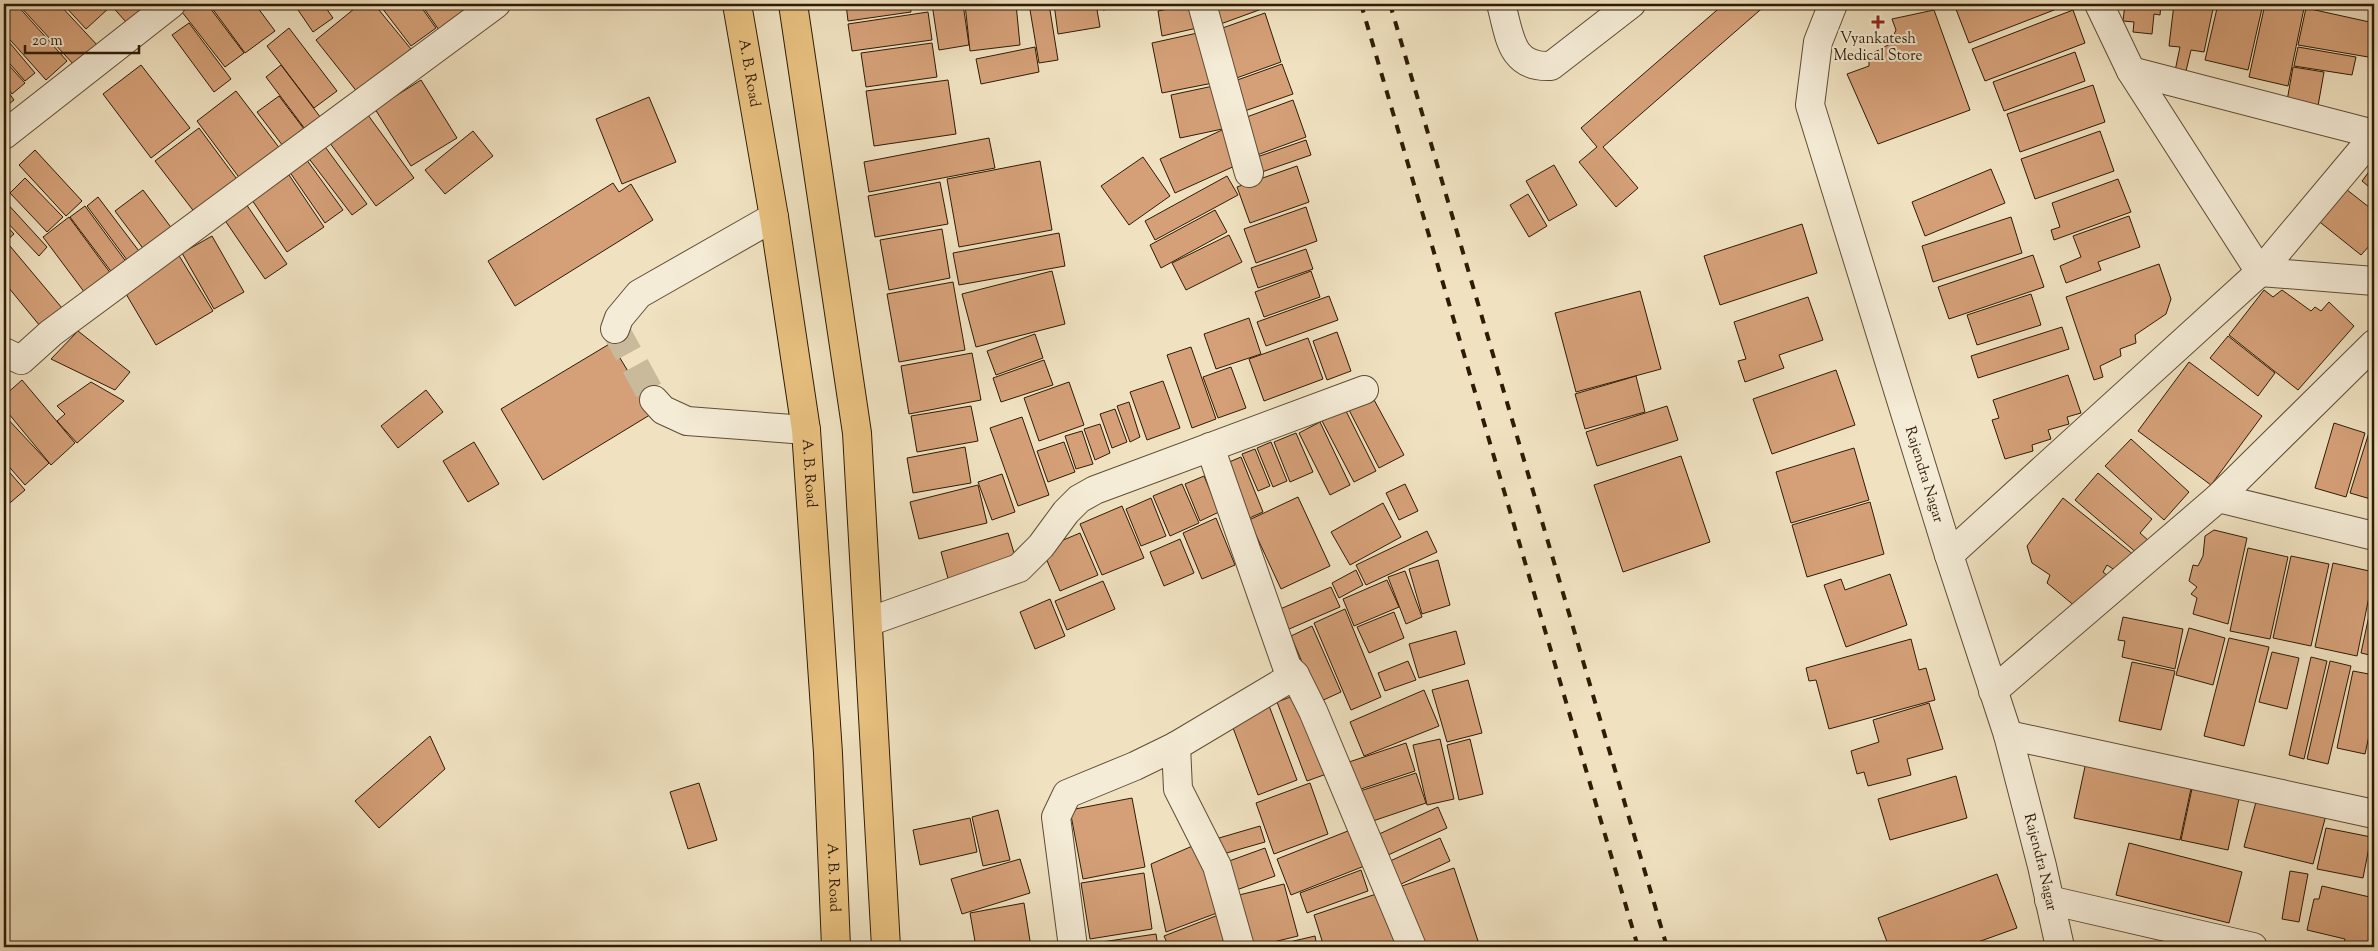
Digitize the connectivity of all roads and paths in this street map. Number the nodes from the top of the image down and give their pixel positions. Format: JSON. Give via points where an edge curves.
{"nodes":[{"id":1,"x":171,"y":4,"type":"edge"},
{"id":2,"x":496,"y":4,"type":"edge"},
{"id":3,"x":737,"y":4,"type":"edge"},
{"id":4,"x":793,"y":4,"type":"edge"},
{"id":5,"x":1202,"y":4,"type":"edge"},
{"id":6,"x":1501,"y":4,"type":"edge"},
{"id":7,"x":1631,"y":4,"type":"edge"},
{"id":8,"x":1833,"y":4,"type":"edge"},
{"id":9,"x":2099,"y":4,"type":"edge"},
{"id":10,"x":2131,"y":71,"type":"junction"},
{"id":11,"x":4,"y":135,"type":"edge"},
{"id":12,"x":2374,"y":135,"type":"edge"},
{"id":13,"x":1249,"y":173,"type":"dead end"},
{"id":14,"x":774,"y":217,"type":"junction"},
{"id":15,"x":2260,"y":272,"type":"junction"},
{"id":16,"x":2374,"y":282,"type":"edge"},
{"id":17,"x":615,"y":330,"type":"dead end"},
{"id":18,"x":2374,"y":344,"type":"edge"},
{"id":19,"x":9,"y":362,"type":"edge"},
{"id":20,"x":1364,"y":390,"type":"dead end"},
{"id":21,"x":654,"y":400,"type":"tunnel mouth"},
{"id":22,"x":806,"y":430,"type":"junction"},
{"id":23,"x":1210,"y":446,"type":"junction"},
{"id":24,"x":2218,"y":498,"type":"junction"},
{"id":25,"x":2374,"y":536,"type":"edge"},
{"id":26,"x":1949,"y":555,"type":"junction"},
{"id":27,"x":868,"y":622,"type":"junction"},
{"id":28,"x":1295,"y":675,"type":"junction"},
{"id":29,"x":1993,"y":691,"type":"junction"},
{"id":30,"x":2008,"y":735,"type":"junction"},
{"id":31,"x":1176,"y":746,"type":"junction"},
{"id":32,"x":2374,"y":814,"type":"edge"},
{"id":33,"x":2050,"y":900,"type":"junction"},
{"id":34,"x":836,"y":947,"type":"edge"},
{"id":35,"x":886,"y":947,"type":"edge"},
{"id":36,"x":1073,"y":947,"type":"edge"},
{"id":37,"x":1240,"y":947,"type":"edge"},
{"id":38,"x":1412,"y":947,"type":"edge"},
{"id":39,"x":2060,"y":947,"type":"edge"},
{"id":40,"x":2253,"y":947,"type":"edge"}],
"edges":[{"from":1,"to":11,"type":"street"},
{"from":2,"to":19,"type":"street"},
{"from":3,"to":14,"type":"main road","name":"A. B. Road"},
{"from":4,"to":27,"type":"main road","via":[[857,433]]},
{"from":5,"to":13,"type":"street"},
{"from":6,"to":7,"type":"street","via":[[1513,46],[1522,60],[1537,67],[1551,66]]},
{"from":8,"to":26,"type":"street","name":"Rajendra Nagar","via":[[1818,42],[1810,105]]},
{"from":9,"to":10,"type":"street"},
{"from":10,"to":12,"type":"street"},
{"from":10,"to":15,"type":"street"},
{"from":12,"to":15,"type":"street"},
{"from":14,"to":17,"type":"street","via":[[639,294],[619,318]]},
{"from":14,"to":22,"type":"main road","name":"A. B. Road"},
{"from":15,"to":16,"type":"street"},
{"from":15,"to":26,"type":"street"},
{"from":18,"to":24,"type":"street"},
{"from":20,"to":23,"type":"street"},
{"from":21,"to":22,"type":"street","via":[[663,410],[687,421]]},
{"from":22,"to":34,"type":"main road","name":"A. B. Road","via":[[828,753]]},
{"from":23,"to":27,"type":"street","via":[[1079,499],[1019,568]]},
{"from":23,"to":28,"type":"street","via":[[1287,667]]},
{"from":24,"to":25,"type":"street"},
{"from":24,"to":29,"type":"street"},
{"from":26,"to":29,"type":"street","name":"Rajendra Nagar"},
{"from":27,"to":35,"type":"main road"},
{"from":28,"to":31,"type":"street"},
{"from":28,"to":38,"type":"street"},
{"from":29,"to":30,"type":"street","name":"Rajendra Nagar"},
{"from":30,"to":32,"type":"street"},
{"from":30,"to":33,"type":"street","name":"Rajendra Nagar"},
{"from":31,"to":36,"type":"street","via":[[1067,794],[1056,817]]},
{"from":31,"to":37,"type":"street","via":[[1178,789],[1214,858]]},
{"from":33,"to":39,"type":"street","name":"Rajendra Nagar"},
{"from":33,"to":40,"type":"street"}]}
